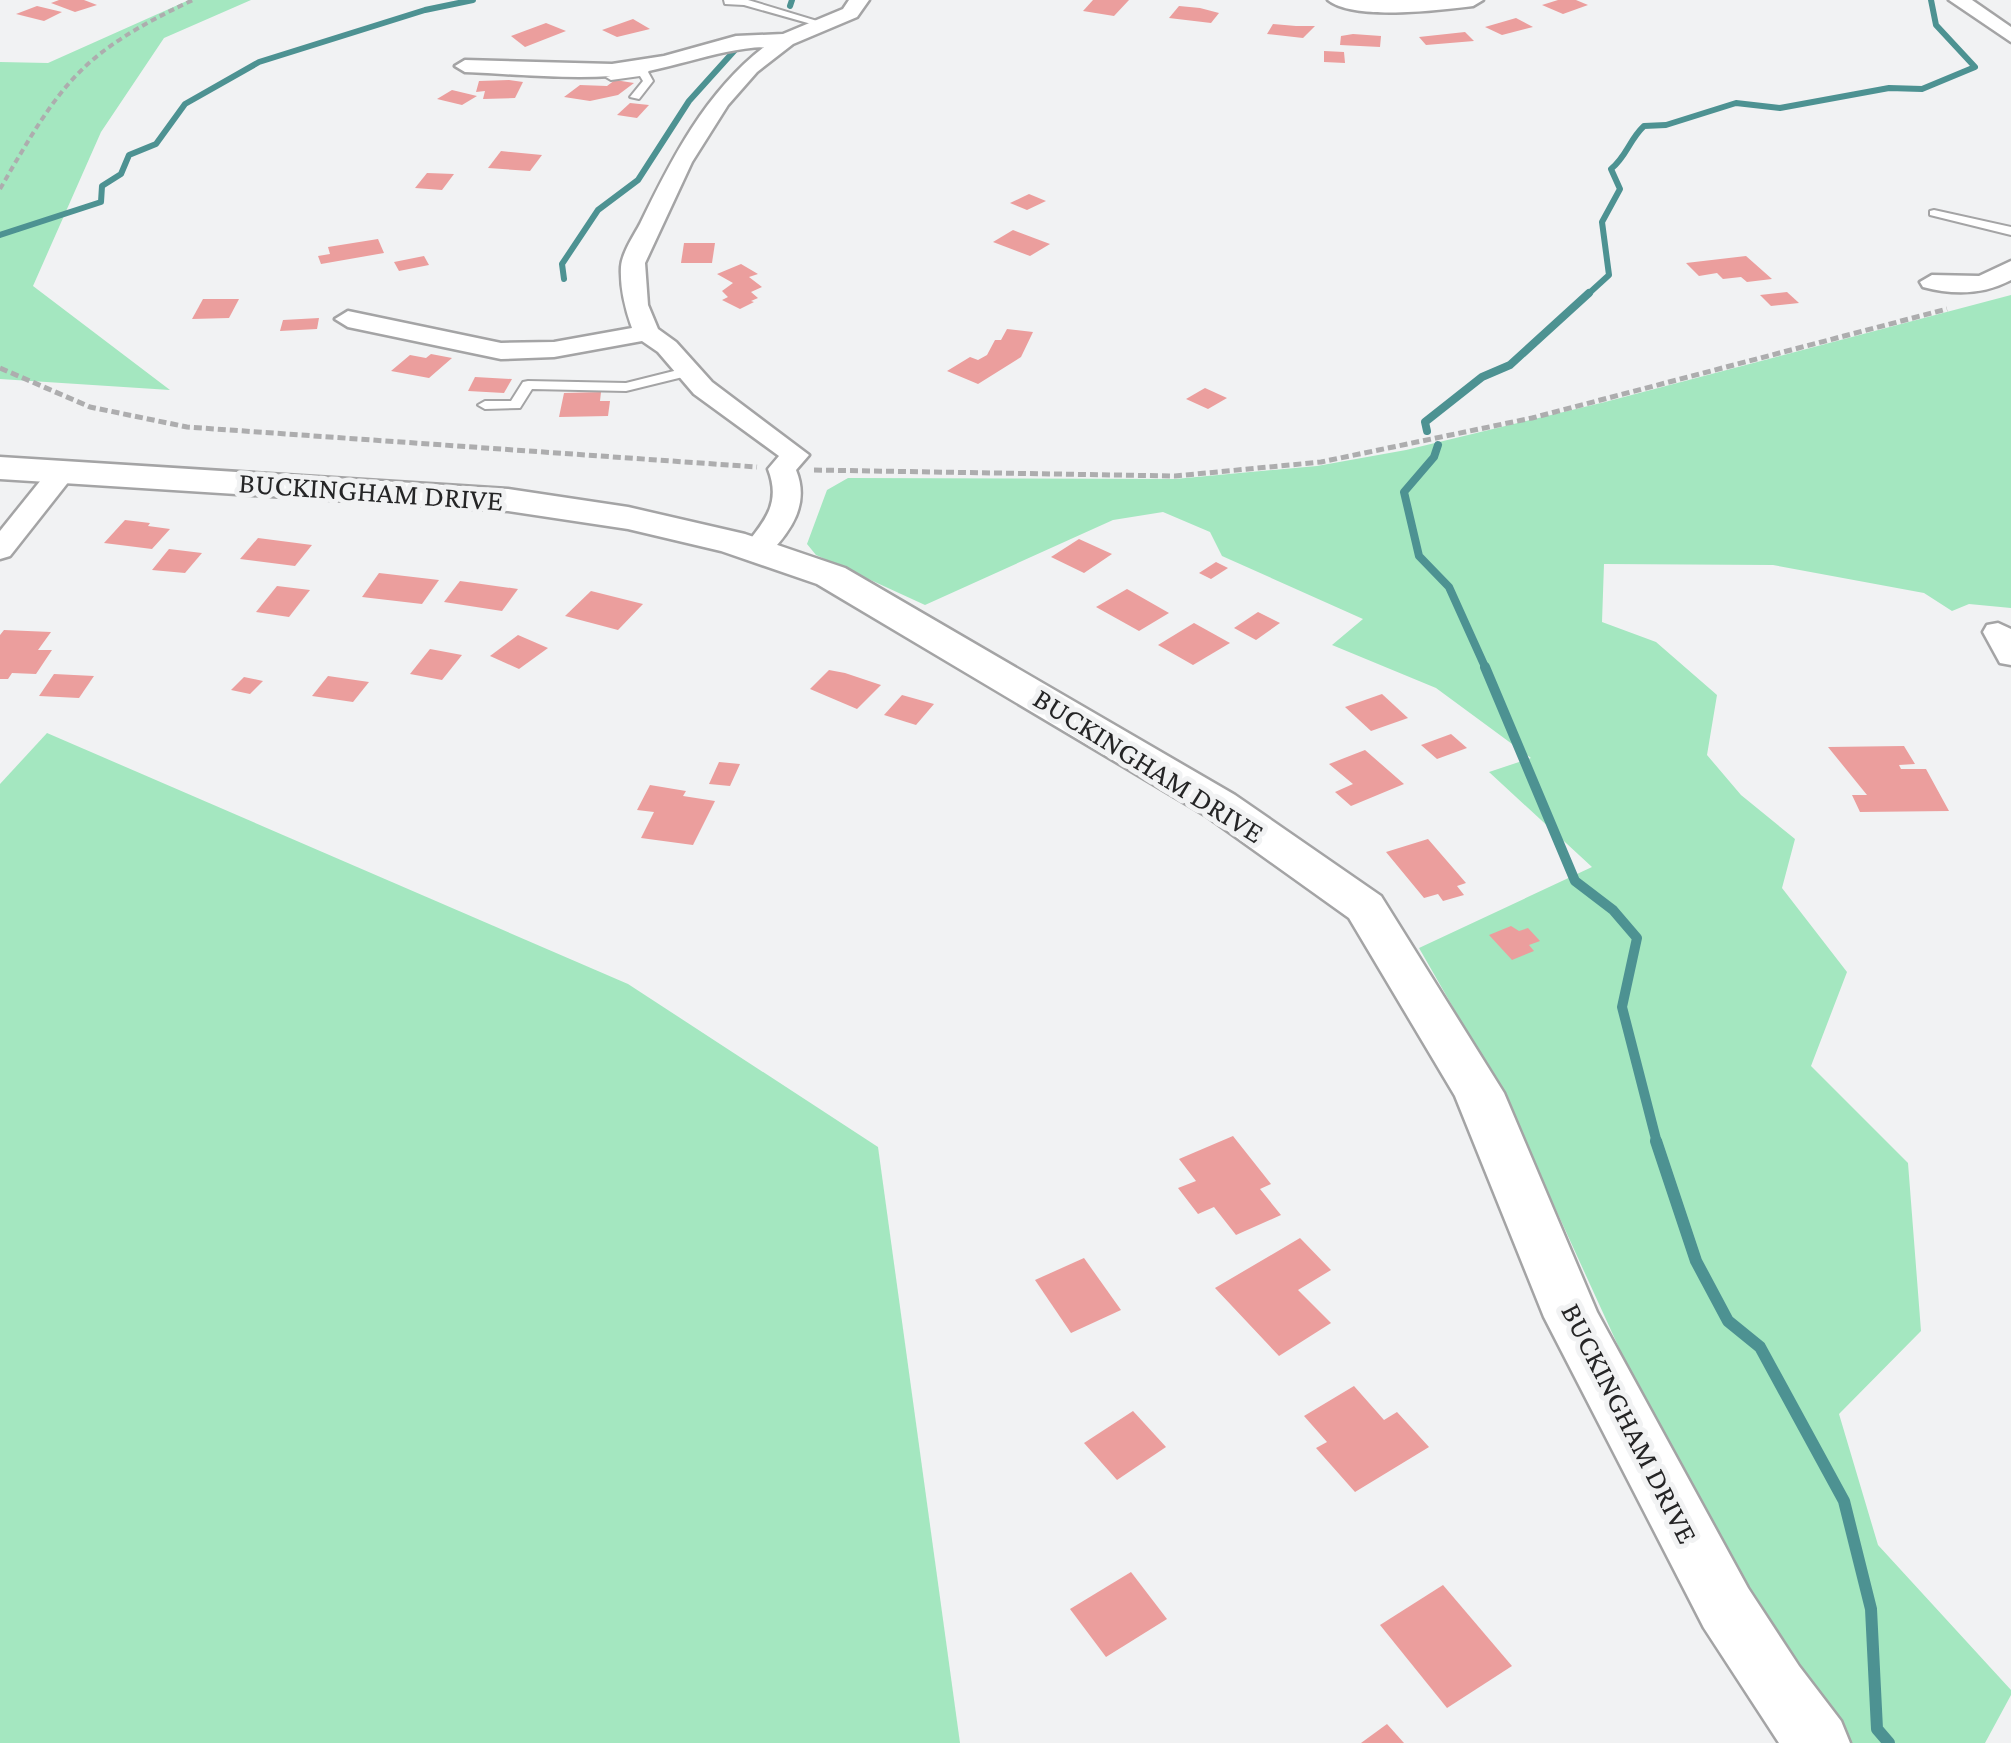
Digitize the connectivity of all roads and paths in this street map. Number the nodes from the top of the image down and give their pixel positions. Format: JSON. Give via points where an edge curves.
{"nodes":[{"id":1,"x":193,"y":0,"type":"edge"},
{"id":2,"x":859,"y":0,"type":"edge"},
{"id":3,"x":1338,"y":0,"type":"edge"},
{"id":4,"x":1473,"y":0,"type":"edge"},
{"id":5,"x":1960,"y":0,"type":"edge"},
{"id":6,"x":745,"y":1,"type":"edge"},
{"id":7,"x":728,"y":2,"type":"edge"},
{"id":8,"x":822,"y":24,"type":"junction"},
{"id":9,"x":2011,"y":36,"type":"edge"},
{"id":10,"x":786,"y":40,"type":"junction"},
{"id":11,"x":465,"y":66,"type":"dead end"},
{"id":12,"x":646,"y":68,"type":"junction"},
{"id":13,"x":611,"y":78,"type":"dead end"},
{"id":14,"x":634,"y":97,"type":"dead end"},
{"id":15,"x":0,"y":190,"type":"edge"},
{"id":16,"x":1934,"y":213,"type":"dead end"},
{"id":17,"x":2011,"y":232,"type":"edge"},
{"id":18,"x":2011,"y":268,"type":"edge"},
{"id":19,"x":1932,"y":282,"type":"dead end"},
{"id":20,"x":1947,"y":309,"type":"dead end"},
{"id":21,"x":348,"y":319,"type":"dead end"},
{"id":22,"x":646,"y":333,"type":"junction"},
{"id":23,"x":0,"y":368,"type":"edge"},
{"id":24,"x":686,"y":372,"type":"junction"},
{"id":25,"x":485,"y":404,"type":"dead end"},
{"id":26,"x":0,"y":468,"type":"edge"},
{"id":27,"x":782,"y":469,"type":"junction"},
{"id":28,"x":63,"y":472,"type":"junction"},
{"id":29,"x":0,"y":550,"type":"edge"},
{"id":30,"x":758,"y":550,"type":"junction"},
{"id":31,"x":1818,"y":1743,"type":"edge"}],
"edges":[{"from":1,"to":15,"type":"path","via":[[128,32],[81,66]]},
{"from":2,"to":8,"type":"street","via":[[850,12]]},
{"from":3,"to":4,"type":"street","via":[[1404,8]]},
{"from":5,"to":9,"type":"street"},
{"from":6,"to":7,"type":"lane"},
{"from":6,"to":8,"type":"lane"},
{"from":8,"to":10,"type":"street"},
{"from":10,"to":12,"type":"street","via":[[736,42]]},
{"from":10,"to":22,"type":"street","via":[[719,102],[632,263]]},
{"from":11,"to":12,"type":"street"},
{"from":12,"to":13,"type":"lane"},
{"from":12,"to":14,"type":"lane","via":[[648,81]]},
{"from":16,"to":17,"type":"lane"},
{"from":18,"to":19,"type":"street","via":[[1958,288]]},
{"from":20,"to":27,"type":"path","via":[[1532,418],[1322,462],[1175,476]]},
{"from":21,"to":22,"type":"street","via":[[523,352]]},
{"from":22,"to":24,"type":"street"},
{"from":23,"to":27,"type":"path","via":[[71,403],[140,420]]},
{"from":24,"to":25,"type":"lane","via":[[626,387],[528,386],[515,405]]},
{"from":24,"to":27,"type":"street","via":[[795,455]]},
{"from":26,"to":28,"type":"street","name":"BUCKINGHAM DRIVE"},
{"from":27,"to":30,"type":"street","via":[[785,510]]},
{"from":28,"to":29,"type":"street"},
{"from":28,"to":30,"type":"street","name":"BUCKINGHAM DRIVE","via":[[508,500],[628,518]]},
{"from":30,"to":31,"type":"street","name":"BUCKINGHAM DRIVE","via":[[830,576],[1033,693],[1220,805],[1364,907],[1479,1093],[1572,1317],[1726,1608]]}]}
